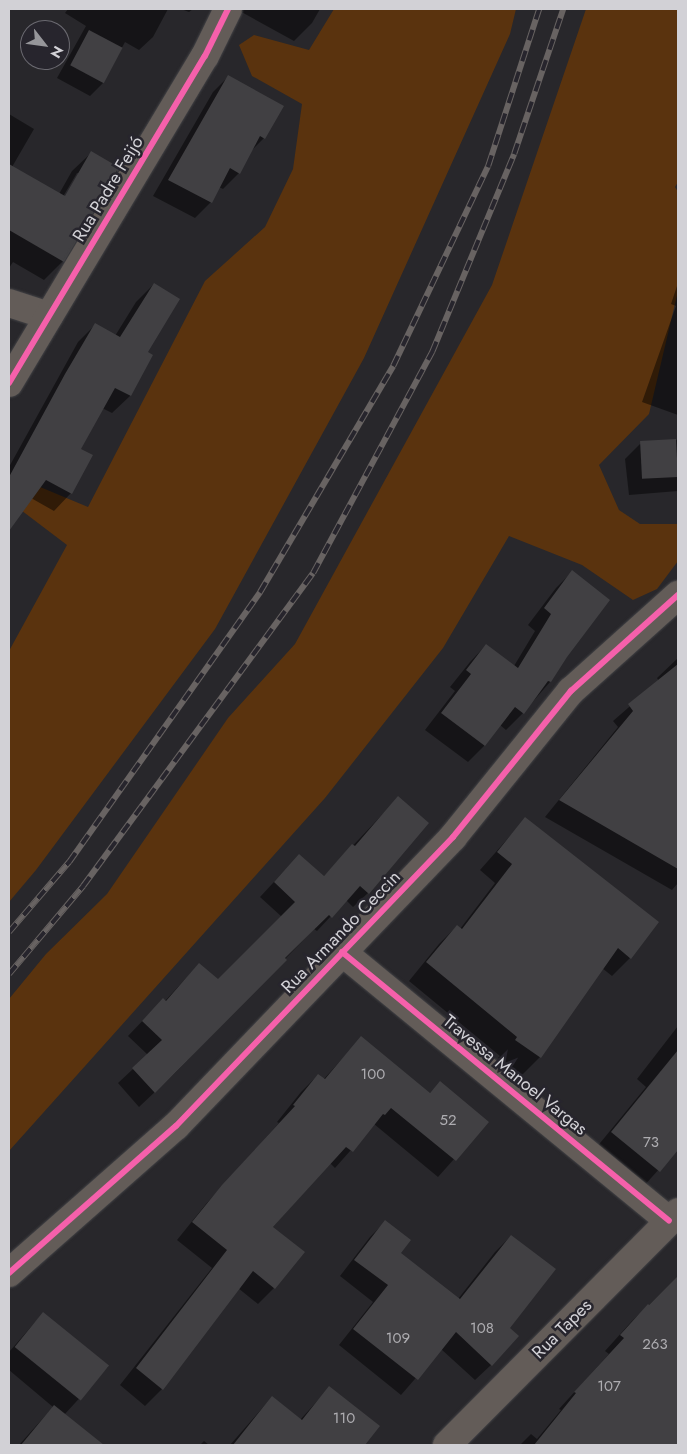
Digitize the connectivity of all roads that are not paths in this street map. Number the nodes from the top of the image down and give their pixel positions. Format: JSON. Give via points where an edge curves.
{"nodes":[{"id":1,"x":228,"y":9,"type":"edge"},
{"id":2,"x":9,"y":303,"type":"edge"},
{"id":3,"x":49,"y":316,"type":"junction"},
{"id":4,"x":9,"y":383,"type":"edge"},
{"id":5,"x":678,"y":595,"type":"edge"},
{"id":6,"x":342,"y":952,"type":"junction"},
{"id":7,"x":674,"y":1216,"type":"edge"},
{"id":8,"x":9,"y":1273,"type":"edge"},
{"id":9,"x":447,"y":1445,"type":"edge"}],
"edges":[{"from":1,"to":3,"type":"street","name":"Rua Padre Feijó","via":[[205,56]]},
{"from":2,"to":3,"type":"street"},
{"from":3,"to":4,"type":"street","name":"Rua Padre Feijó"},
{"from":5,"to":6,"type":"street","name":"Rua Armando Ceccin","via":[[571,691],[452,837]]},
{"from":6,"to":7,"type":"street","name":"Travessa Manoel Vargas"},
{"from":6,"to":8,"type":"street","name":"Rua Armando Ceccin","via":[[176,1126]]},
{"from":7,"to":9,"type":"street","name":"Rua Tapes"}]}
